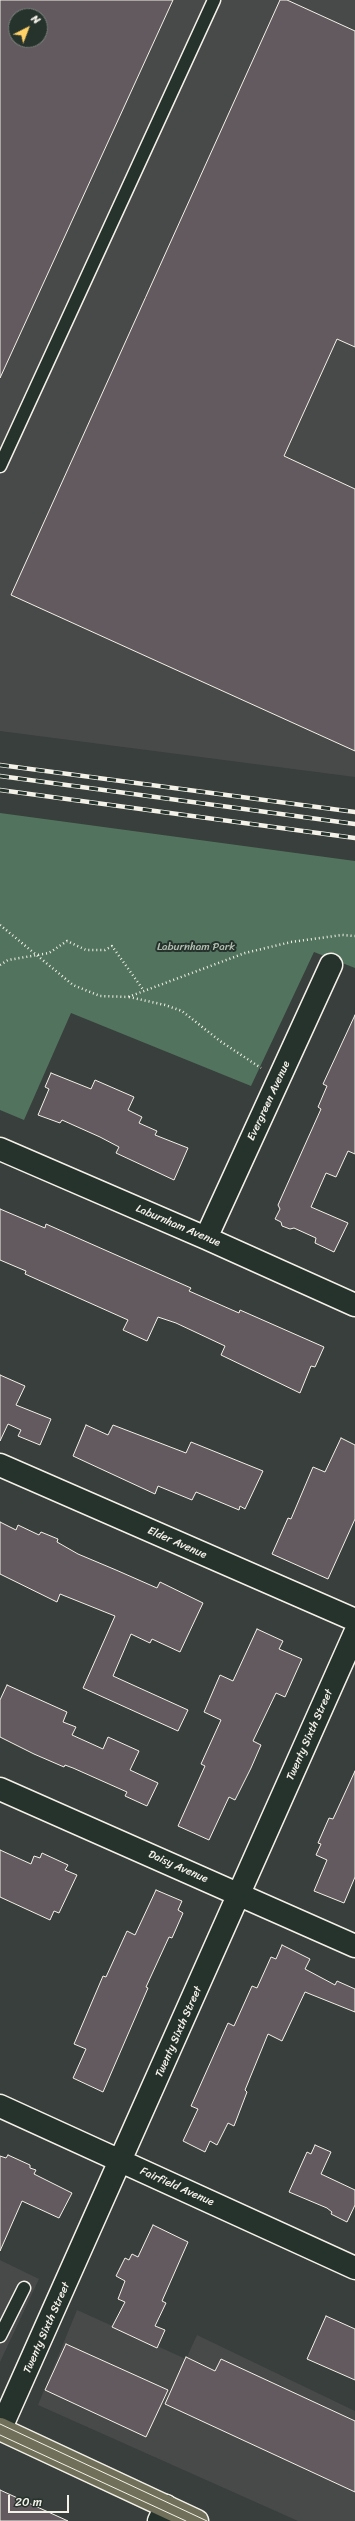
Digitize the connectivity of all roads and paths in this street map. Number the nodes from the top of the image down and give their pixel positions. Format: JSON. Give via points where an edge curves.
{"nodes":[{"id":1,"x":214,"y":0,"type":"edge"},
{"id":2,"x":0,"y":466,"type":"edge"},
{"id":3,"x":0,"y":925,"type":"edge"},
{"id":4,"x":355,"y":936,"type":"edge"},
{"id":5,"x":34,"y":954,"type":"junction"},
{"id":6,"x":0,"y":965,"type":"edge"},
{"id":7,"x":331,"y":965,"type":"dead end"},
{"id":8,"x":144,"y":991,"type":"junction"},
{"id":9,"x":128,"y":997,"type":"junction"},
{"id":10,"x":281,"y":1075,"type":"junction"},
{"id":11,"x":0,"y":1149,"type":"edge"},
{"id":12,"x":206,"y":1238,"type":"junction"},
{"id":13,"x":355,"y":1305,"type":"edge"},
{"id":14,"x":0,"y":1465,"type":"edge"},
{"id":15,"x":355,"y":1620,"type":"edge"},
{"id":16,"x":355,"y":1633,"type":"edge"},
{"id":17,"x":0,"y":1789,"type":"edge"},
{"id":18,"x":240,"y":1894,"type":"junction"},
{"id":19,"x":355,"y":1946,"type":"edge"},
{"id":20,"x":0,"y":2106,"type":"edge"},
{"id":21,"x":121,"y":2161,"type":"junction"},
{"id":22,"x":355,"y":2268,"type":"edge"},
{"id":23,"x":24,"y":2288,"type":"dead end"},
{"id":24,"x":0,"y":2336,"type":"edge"},
{"id":25,"x":0,"y":2430,"type":"edge"},
{"id":26,"x":163,"y":2514,"type":"edge"},
{"id":27,"x":197,"y":2521,"type":"edge"}],
"edges":[{"from":1,"to":2,"type":"lane"},
{"from":3,"to":5,"type":"path"},
{"from":4,"to":8,"type":"path","via":[[342,935],[291,942],[245,953]]},
{"from":5,"to":6,"type":"path","via":[[8,960]]},
{"from":5,"to":8,"type":"path","via":[[49,953],[67,941],[86,950],[105,950],[112,946]]},
{"from":5,"to":9,"type":"path","via":[[73,986],[100,996]]},
{"from":7,"to":10,"type":"street","name":"Evergreen Avenue"},
{"from":8,"to":9,"type":"path"},
{"from":9,"to":10,"type":"path","via":[[182,1011],[241,1056]]},
{"from":10,"to":12,"type":"street","name":"Evergreen Avenue"},
{"from":11,"to":12,"type":"street","name":"Laburnham Avenue"},
{"from":12,"to":13,"type":"street","name":"Laburnham Avenue"},
{"from":14,"to":15,"type":"street","name":"Elder Avenue"},
{"from":16,"to":18,"type":"street","name":"Twenty Sixth Street"},
{"from":17,"to":18,"type":"street","name":"Daisy Avenue"},
{"from":18,"to":19,"type":"street","name":"Daisy Avenue"},
{"from":18,"to":21,"type":"street","name":"Twenty Sixth Street"},
{"from":20,"to":21,"type":"street","name":"Fairfield Avenue"},
{"from":21,"to":22,"type":"street","name":"Fairfield Avenue"},
{"from":21,"to":25,"type":"street","name":"Twenty Sixth Street"},
{"from":23,"to":24,"type":"lane"},
{"from":25,"to":26,"type":"main road"},
{"from":26,"to":27,"type":"main road"}]}
